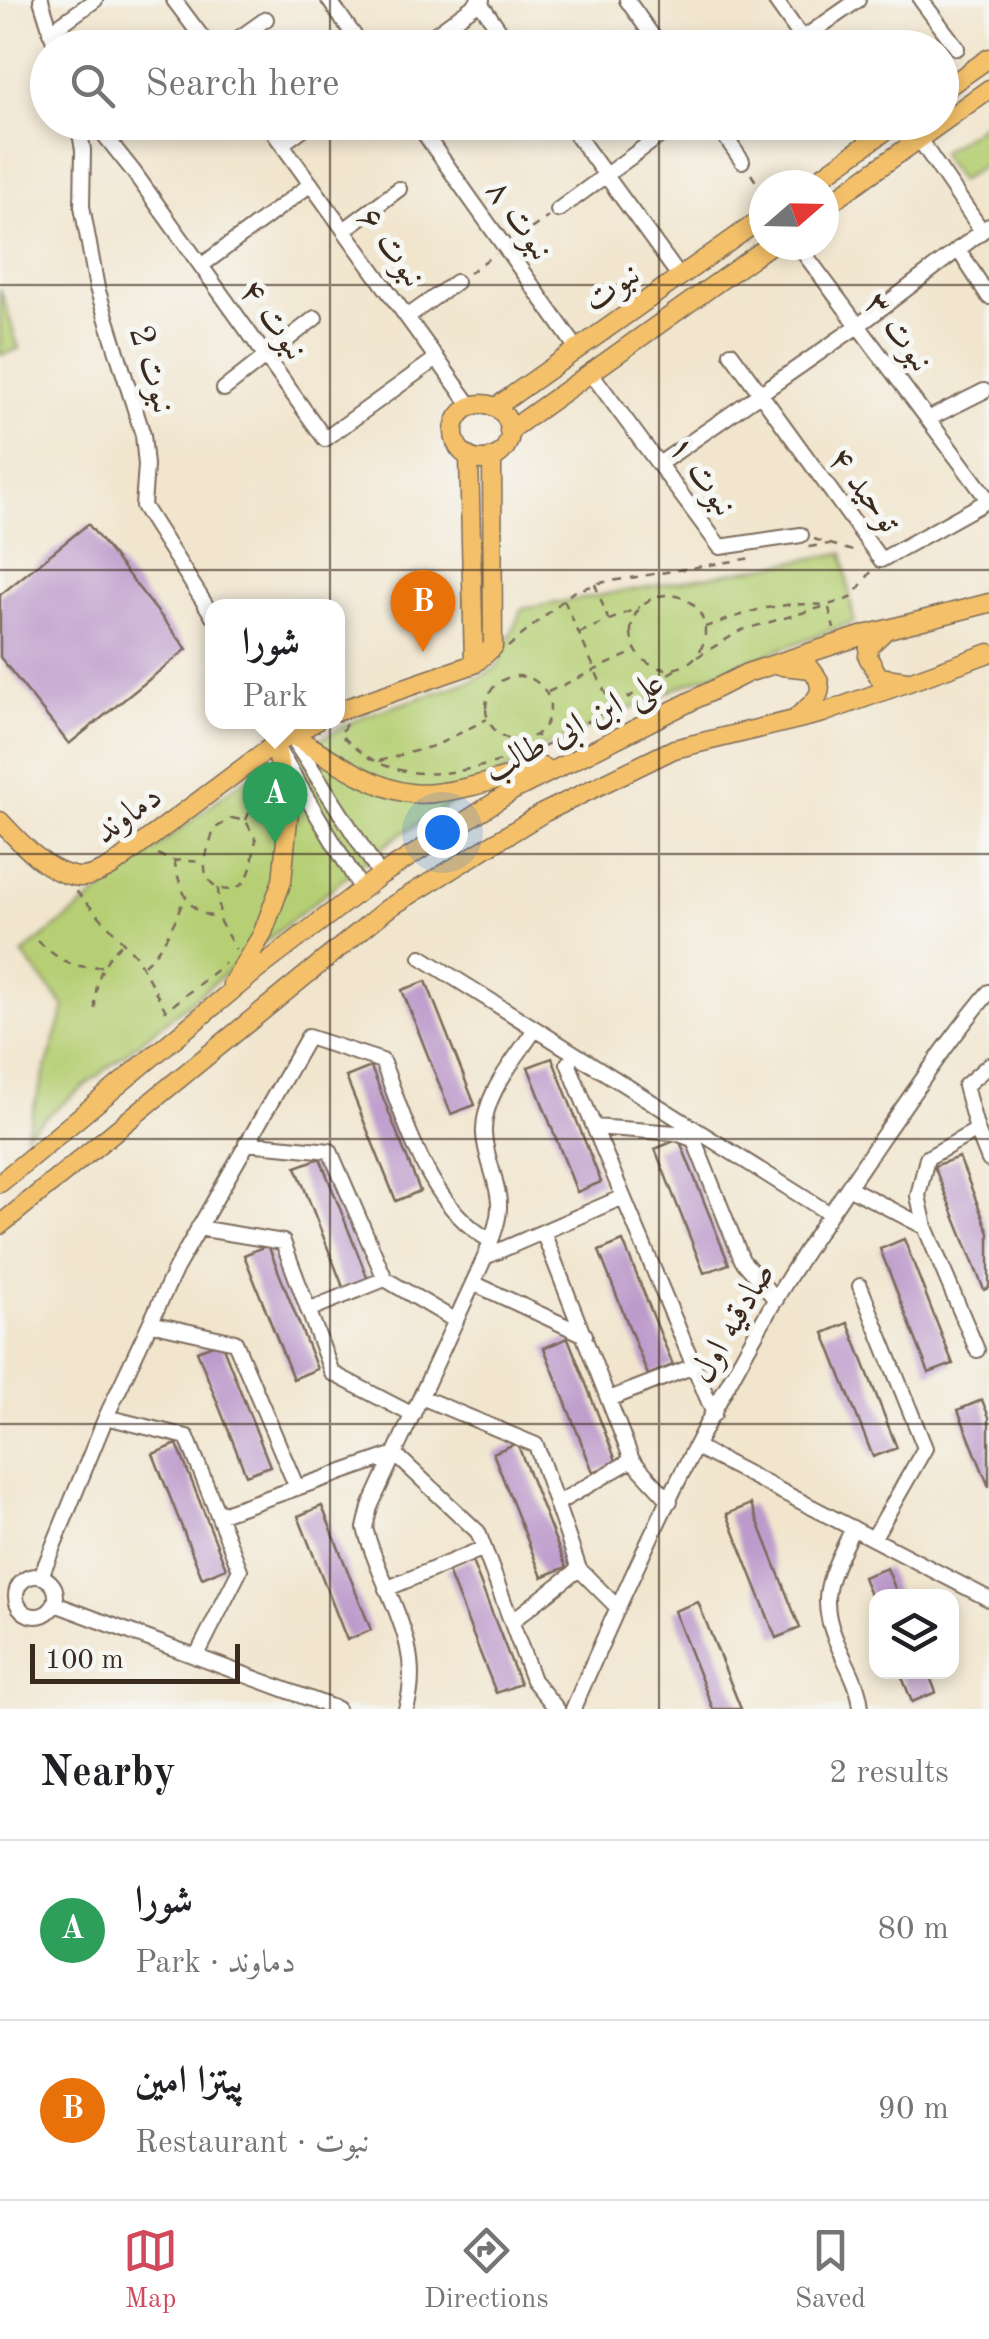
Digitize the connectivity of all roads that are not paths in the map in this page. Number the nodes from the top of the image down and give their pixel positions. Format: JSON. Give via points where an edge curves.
{"nodes":[{"id":1,"x":41,"y":0,"type":"edge"},
{"id":2,"x":95,"y":0,"type":"edge"},
{"id":3,"x":174,"y":0,"type":"edge"},
{"id":4,"x":329,"y":0,"type":"edge"},
{"id":5,"x":627,"y":0,"type":"edge"},
{"id":6,"x":775,"y":0,"type":"edge"},
{"id":7,"x":858,"y":0,"type":"edge"},
{"id":8,"x":921,"y":0,"type":"edge"},
{"id":9,"x":480,"y":1,"type":"edge"},
{"id":10,"x":266,"y":19,"type":"dead end"},
{"id":11,"x":49,"y":30,"type":"edge"},
{"id":12,"x":53,"y":30,"type":"edge"},
{"id":13,"x":196,"y":30,"type":"edge"},
{"id":14,"x":250,"y":30,"type":"edge"},
{"id":15,"x":350,"y":30,"type":"edge"},
{"id":16,"x":441,"y":30,"type":"edge"},
{"id":17,"x":500,"y":30,"type":"edge"},
{"id":18,"x":648,"y":30,"type":"edge"},
{"id":19,"x":797,"y":30,"type":"edge"},
{"id":20,"x":822,"y":30,"type":"edge"},
{"id":21,"x":944,"y":30,"type":"edge"},
{"id":22,"x":989,"y":58,"type":"edge"},
{"id":23,"x":959,"y":79,"type":"edge"},
{"id":24,"x":988,"y":91,"type":"edge"},
{"id":25,"x":959,"y":111,"type":"edge"},
{"id":26,"x":81,"y":140,"type":"edge"},
{"id":27,"x":107,"y":140,"type":"edge"},
{"id":28,"x":279,"y":140,"type":"edge"},
{"id":29,"x":287,"y":140,"type":"edge"},
{"id":30,"x":429,"y":140,"type":"edge"},
{"id":31,"x":580,"y":140,"type":"edge"},
{"id":32,"x":654,"y":140,"type":"edge"},
{"id":33,"x":728,"y":140,"type":"edge"},
{"id":34,"x":873,"y":140,"type":"edge"},
{"id":35,"x":918,"y":140,"type":"edge"},
{"id":36,"x":920,"y":140,"type":"edge"},
{"id":37,"x":282,"y":144,"type":"junction"},
{"id":38,"x":742,"y":160,"type":"road end"},
{"id":39,"x":831,"y":170,"type":"edge"},
{"id":40,"x":606,"y":176,"type":"junction"},
{"id":41,"x":311,"y":184,"type":"junction"},
{"id":42,"x":399,"y":189,"type":"dead end"},
{"id":43,"x":839,"y":196,"type":"edge"},
{"id":44,"x":558,"y":210,"type":"dead end"},
{"id":45,"x":749,"y":228,"type":"edge"},
{"id":46,"x":986,"y":228,"type":"edge"},
{"id":47,"x":344,"y":230,"type":"junction"},
{"id":48,"x":958,"y":249,"type":"junction"},
{"id":49,"x":749,"y":260,"type":"edge"},
{"id":50,"x":810,"y":260,"type":"edge"},
{"id":51,"x":201,"y":266,"type":"junction"},
{"id":52,"x":679,"y":276,"type":"junction"},
{"id":53,"x":456,"y":282,"type":"dead end"},
{"id":54,"x":989,"y":297,"type":"edge"},
{"id":55,"x":694,"y":298,"type":"junction"},
{"id":56,"x":407,"y":317,"type":"junction"},
{"id":57,"x":316,"y":318,"type":"dead end"},
{"id":58,"x":859,"y":324,"type":"junction"},
{"id":59,"x":578,"y":350,"type":"junction"},
{"id":60,"x":731,"y":353,"type":"dead end"},
{"id":61,"x":265,"y":356,"type":"junction"},
{"id":62,"x":437,"y":358,"type":"junction"},
{"id":63,"x":591,"y":372,"type":"junction"},
{"id":64,"x":224,"y":389,"type":"dead end"},
{"id":65,"x":984,"y":391,"type":"dead end"},
{"id":66,"x":758,"y":394,"type":"junction"},
{"id":67,"x":471,"y":406,"type":"junction"},
{"id":68,"x":496,"y":407,"type":"junction"},
{"id":69,"x":928,"y":419,"type":"junction"},
{"id":70,"x":509,"y":431,"type":"junction"},
{"id":71,"x":469,"y":457,"type":"junction"},
{"id":72,"x":492,"y":457,"type":"junction"},
{"id":73,"x":659,"y":464,"type":"junction"},
{"id":74,"x":989,"y":501,"type":"edge"},
{"id":75,"x":806,"y":541,"type":"road end"},
{"id":76,"x":989,"y":603,"type":"edge"},
{"id":77,"x":205,"y":605,"type":"edge"},
{"id":78,"x":888,"y":629,"type":"junction"},
{"id":79,"x":989,"y":653,"type":"edge"},
{"id":80,"x":474,"y":664,"type":"junction"},
{"id":81,"x":763,"y":668,"type":"junction"},
{"id":82,"x":914,"y":682,"type":"junction"},
{"id":83,"x":345,"y":714,"type":"edge"},
{"id":84,"x":785,"y":722,"type":"junction"},
{"id":85,"x":282,"y":733,"type":"edge"},
{"id":86,"x":573,"y":760,"type":"junction"},
{"id":87,"x":0,"y":821,"type":"edge"},
{"id":88,"x":381,"y":876,"type":"junction"},
{"id":89,"x":362,"y":890,"type":"junction"},
{"id":90,"x":421,"y":957,"type":"dead end"},
{"id":91,"x":989,"y":992,"type":"edge"},
{"id":92,"x":224,"y":998,"type":"junction"},
{"id":93,"x":536,"y":1028,"type":"junction"},
{"id":94,"x":568,"y":1063,"type":"dead end"},
{"id":95,"x":989,"y":1066,"type":"edge"},
{"id":96,"x":688,"y":1125,"type":"junction"},
{"id":97,"x":594,"y":1127,"type":"junction"},
{"id":98,"x":977,"y":1130,"type":"junction"},
{"id":99,"x":694,"y":1140,"type":"junction"},
{"id":100,"x":246,"y":1143,"type":"junction"},
{"id":101,"x":989,"y":1160,"type":"edge"},
{"id":102,"x":0,"y":1183,"type":"edge"},
{"id":103,"x":848,"y":1186,"type":"junction"},
{"id":104,"x":623,"y":1196,"type":"junction"},
{"id":105,"x":830,"y":1214,"type":"junction"},
{"id":106,"x":0,"y":1226,"type":"edge"},
{"id":107,"x":924,"y":1226,"type":"junction"},
{"id":108,"x":198,"y":1228,"type":"junction"},
{"id":109,"x":543,"y":1232,"type":"junction"},
{"id":110,"x":491,"y":1241,"type":"junction"},
{"id":111,"x":486,"y":1256,"type":"junction"},
{"id":112,"x":385,"y":1280,"type":"junction"},
{"id":113,"x":473,"y":1283,"type":"junction"},
{"id":114,"x":860,"y":1286,"type":"dead end"},
{"id":115,"x":776,"y":1300,"type":"junction"},
{"id":116,"x":308,"y":1310,"type":"junction"},
{"id":117,"x":456,"y":1321,"type":"junction"},
{"id":118,"x":150,"y":1323,"type":"junction"},
{"id":119,"x":585,"y":1335,"type":"junction"},
{"id":120,"x":976,"y":1350,"type":"dead end"},
{"id":121,"x":694,"y":1366,"type":"junction"},
{"id":122,"x":421,"y":1397,"type":"junction"},
{"id":123,"x":609,"y":1399,"type":"junction"},
{"id":124,"x":714,"y":1414,"type":"junction"},
{"id":125,"x":412,"y":1415,"type":"junction"},
{"id":126,"x":106,"y":1417,"type":"junction"},
{"id":127,"x":696,"y":1447,"type":"junction"},
{"id":128,"x":395,"y":1454,"type":"junction"},
{"id":129,"x":632,"y":1460,"type":"junction"},
{"id":130,"x":297,"y":1488,"type":"junction"},
{"id":131,"x":670,"y":1501,"type":"junction"},
{"id":132,"x":556,"y":1504,"type":"junction"},
{"id":133,"x":218,"y":1515,"type":"junction"},
{"id":134,"x":853,"y":1528,"type":"junction"},
{"id":135,"x":873,"y":1538,"type":"junction"},
{"id":136,"x":484,"y":1548,"type":"junction"},
{"id":137,"x":579,"y":1569,"type":"junction"},
{"id":138,"x":41,"y":1576,"type":"junction"},
{"id":139,"x":386,"y":1589,"type":"junction"},
{"id":140,"x":989,"y":1598,"type":"edge"},
{"id":141,"x":55,"y":1604,"type":"junction"},
{"id":142,"x":618,"y":1608,"type":"junction"},
{"id":143,"x":512,"y":1621,"type":"junction"},
{"id":144,"x":196,"y":1657,"type":"junction"},
{"id":145,"x":336,"y":1709,"type":"edge"},
{"id":146,"x":406,"y":1709,"type":"edge"},
{"id":147,"x":557,"y":1709,"type":"edge"},
{"id":148,"x":574,"y":1709,"type":"edge"},
{"id":149,"x":861,"y":1709,"type":"edge"}],
"edges":[{"from":1,"to":11,"type":"street"},
{"from":2,"to":12,"type":"street"},
{"from":3,"to":13,"type":"street"},
{"from":4,"to":15,"type":"street"},
{"from":5,"to":18,"type":"street"},
{"from":6,"to":19,"type":"street"},
{"from":7,"to":20,"type":"street"},
{"from":8,"to":21,"type":"street"},
{"from":9,"to":16,"type":"street"},
{"from":9,"to":17,"type":"street"},
{"from":10,"to":14,"type":"street"},
{"from":22,"to":23,"type":"main road"},
{"from":24,"to":25,"type":"main road"},
{"from":26,"to":77,"type":"street","name":"نبوت 2","via":[[82,206],[97,288],[144,435],[143,506]]},
{"from":27,"to":51,"type":"street","name":"نبوت ۴"},
{"from":28,"to":37,"type":"street","name":"نبوت ۶"},
{"from":29,"to":37,"type":"street"},
{"from":30,"to":59,"type":"street","name":"نبوت ۸"},
{"from":31,"to":40,"type":"street"},
{"from":32,"to":40,"type":"street"},
{"from":33,"to":38,"type":"street"},
{"from":34,"to":39,"type":"main road"},
{"from":35,"to":43,"type":"main road"},
{"from":36,"to":46,"type":"street"},
{"from":37,"to":41,"type":"street","name":"نبوت ۶"},
{"from":40,"to":44,"type":"street"},
{"from":40,"to":52,"type":"street"},
{"from":41,"to":47,"type":"street","name":"نبوت ۶"},
{"from":41,"to":51,"type":"street"},
{"from":42,"to":47,"type":"street"},
{"from":45,"to":52,"type":"main road","name":"نبوت"},
{"from":46,"to":48,"type":"street"},
{"from":47,"to":56,"type":"street","name":"نبوت ۶"},
{"from":48,"to":54,"type":"street"},
{"from":48,"to":58,"type":"street"},
{"from":49,"to":55,"type":"main road","name":"نبوت"},
{"from":50,"to":58,"type":"street","name":"نبوت ۳"},
{"from":51,"to":61,"type":"street","name":"نبوت ۴"},
{"from":52,"to":55,"type":"main road"},
{"from":52,"to":59,"type":"main road","name":"نبوت"},
{"from":53,"to":56,"type":"street"},
{"from":55,"to":63,"type":"main road","name":"نبوت"},
{"from":56,"to":62,"type":"street","name":"نبوت ۶"},
{"from":57,"to":61,"type":"street"},
{"from":58,"to":66,"type":"street"},
{"from":58,"to":69,"type":"street","name":"نبوت ۳"},
{"from":59,"to":68,"type":"main road","name":"نبوت"},
{"from":60,"to":66,"type":"street","name":"توحید ۴"},
{"from":61,"to":62,"type":"street","name":"نبوت ۴","via":[[325,439]]},
{"from":61,"to":64,"type":"street"},
{"from":62,"to":67,"type":"street","name":"نبوت ۶"},
{"from":63,"to":70,"type":"main road","name":"نبوت"},
{"from":63,"to":73,"type":"street","name":"نبوت ۱"},
{"from":65,"to":69,"type":"street"},
{"from":66,"to":73,"type":"street"},
{"from":66,"to":74,"type":"street","name":"توحید ۴","via":[[881,560]]},
{"from":67,"to":68,"type":"main road"},
{"from":67,"to":71,"type":"main road","via":[[454,430]]},
{"from":68,"to":70,"type":"main road"},
{"from":69,"to":74,"type":"street","name":"نبوت ۳"},
{"from":70,"to":72,"type":"main road","via":[[506,446]]},
{"from":71,"to":72,"type":"main road"},
{"from":71,"to":80,"type":"main road"},
{"from":72,"to":80,"type":"main road","via":[[493,647]]},
{"from":73,"to":75,"type":"street","name":"نبوت ۱","via":[[720,546]]},
{"from":76,"to":78,"type":"main road","name":"علی ابن ابی طالب"},
{"from":78,"to":81,"type":"main road","name":"علی ابن ابی طالب"},
{"from":78,"to":82,"type":"main road","via":[[869,646],[872,670],[879,678]]},
{"from":79,"to":82,"type":"main road","name":"علی ابن ابی طالب"},
{"from":80,"to":83,"type":"main road"},
{"from":81,"to":84,"type":"main road","via":[[800,665],[818,677],[818,700]]},
{"from":81,"to":86,"type":"main road","name":"علی ابن ابی طالب"},
{"from":82,"to":84,"type":"main road","name":"علی ابن ابی طالب"},
{"from":84,"to":106,"type":"main road","name":"علی ابن ابی طالب","via":[[674,749],[543,814],[387,909]]},
{"from":85,"to":86,"type":"main road","via":[[410,794]]},
{"from":85,"to":87,"type":"main road","name":"دماوند","via":[[143,844],[92,876],[56,870]]},
{"from":85,"to":88,"type":"street"},
{"from":85,"to":89,"type":"street"},
{"from":85,"to":92,"type":"main road","via":[[289,809],[282,880],[262,935]]},
{"from":86,"to":88,"type":"main road","name":"علی ابن ابی طالب"},
{"from":88,"to":89,"type":"main road","name":"علی ابن ابی طالب"},
{"from":89,"to":92,"type":"main road","name":"علی ابن ابی طالب"},
{"from":90,"to":93,"type":"street"},
{"from":91,"to":103,"type":"street","name":"صادقیه اول"},
{"from":92,"to":102,"type":"main road","name":"علی ابن ابی طالب"},
{"from":93,"to":96,"type":"street"},
{"from":93,"to":110,"type":"street","via":[[485,1120],[499,1205]]},
{"from":94,"to":97,"type":"street"},
{"from":95,"to":98,"type":"street","via":[[966,1086]]},
{"from":96,"to":99,"type":"street"},
{"from":96,"to":105,"type":"street"},
{"from":97,"to":99,"type":"street"},
{"from":97,"to":104,"type":"street"},
{"from":98,"to":101,"type":"street"},
{"from":98,"to":107,"type":"street","via":[[927,1158],[918,1196]]},
{"from":99,"to":115,"type":"street","via":[[742,1260]]},
{"from":100,"to":108,"type":"street"},
{"from":100,"to":110,"type":"street","via":[[308,1038],[382,1060],[433,1186],[470,1230]]},
{"from":100,"to":112,"type":"street","via":[[330,1152]]},
{"from":103,"to":105,"type":"street","name":"صادقیه اول"},
{"from":103,"to":107,"type":"street"},
{"from":104,"to":109,"type":"street"},
{"from":104,"to":121,"type":"street"},
{"from":105,"to":115,"type":"street","name":"صادقیه اول"},
{"from":107,"to":120,"type":"street"},
{"from":108,"to":116,"type":"street","via":[[283,1242]]},
{"from":108,"to":118,"type":"street"},
{"from":109,"to":111,"type":"street"},
{"from":109,"to":119,"type":"street"},
{"from":110,"to":111,"type":"street"},
{"from":111,"to":113,"type":"street"},
{"from":112,"to":116,"type":"street"},
{"from":112,"to":117,"type":"street"},
{"from":113,"to":117,"type":"street"},
{"from":113,"to":119,"type":"street"},
{"from":114,"to":135,"type":"street","via":[[925,1448]]},
{"from":115,"to":124,"type":"street","name":"صادقیه اول"},
{"from":116,"to":125,"type":"street","via":[[332,1373]]},
{"from":117,"to":122,"type":"street"},
{"from":118,"to":126,"type":"street"},
{"from":118,"to":130,"type":"street","via":[[235,1342]]},
{"from":119,"to":123,"type":"street"},
{"from":121,"to":123,"type":"street"},
{"from":121,"to":124,"type":"street"},
{"from":122,"to":125,"type":"street"},
{"from":122,"to":132,"type":"street","via":[[536,1445]]},
{"from":123,"to":129,"type":"street"},
{"from":124,"to":127,"type":"street","name":"صادقیه اول"},
{"from":125,"to":128,"type":"street"},
{"from":126,"to":133,"type":"street","via":[[187,1437]]},
{"from":126,"to":138,"type":"street"},
{"from":127,"to":131,"type":"street","name":"صادقیه اول"},
{"from":127,"to":134,"type":"street"},
{"from":128,"to":130,"type":"street"},
{"from":128,"to":136,"type":"street","via":[[478,1532]]},
{"from":128,"to":139,"type":"street","via":[[365,1528]]},
{"from":129,"to":131,"type":"street"},
{"from":129,"to":132,"type":"street"},
{"from":130,"to":133,"type":"street"},
{"from":131,"to":142,"type":"street","name":"صادقیه اول"},
{"from":132,"to":137,"type":"street"},
{"from":133,"to":144,"type":"street","via":[[240,1570]]},
{"from":134,"to":135,"type":"street"},
{"from":134,"to":149,"type":"street","via":[[832,1571],[827,1620]]},
{"from":135,"to":140,"type":"street"},
{"from":136,"to":139,"type":"street"},
{"from":136,"to":143,"type":"street"},
{"from":137,"to":142,"type":"street"},
{"from":137,"to":143,"type":"street"},
{"from":138,"to":141,"type":"street","via":[[56,1590]]},
{"from":138,"to":141,"type":"street","via":[[21,1581],[15,1589],[18,1606],[40,1616]]},
{"from":139,"to":146,"type":"street","via":[[412,1656]]},
{"from":141,"to":144,"type":"street"},
{"from":142,"to":148,"type":"street","name":"صادقیه اول"},
{"from":143,"to":147,"type":"street","via":[[533,1680]]},
{"from":144,"to":145,"type":"street"}]}
